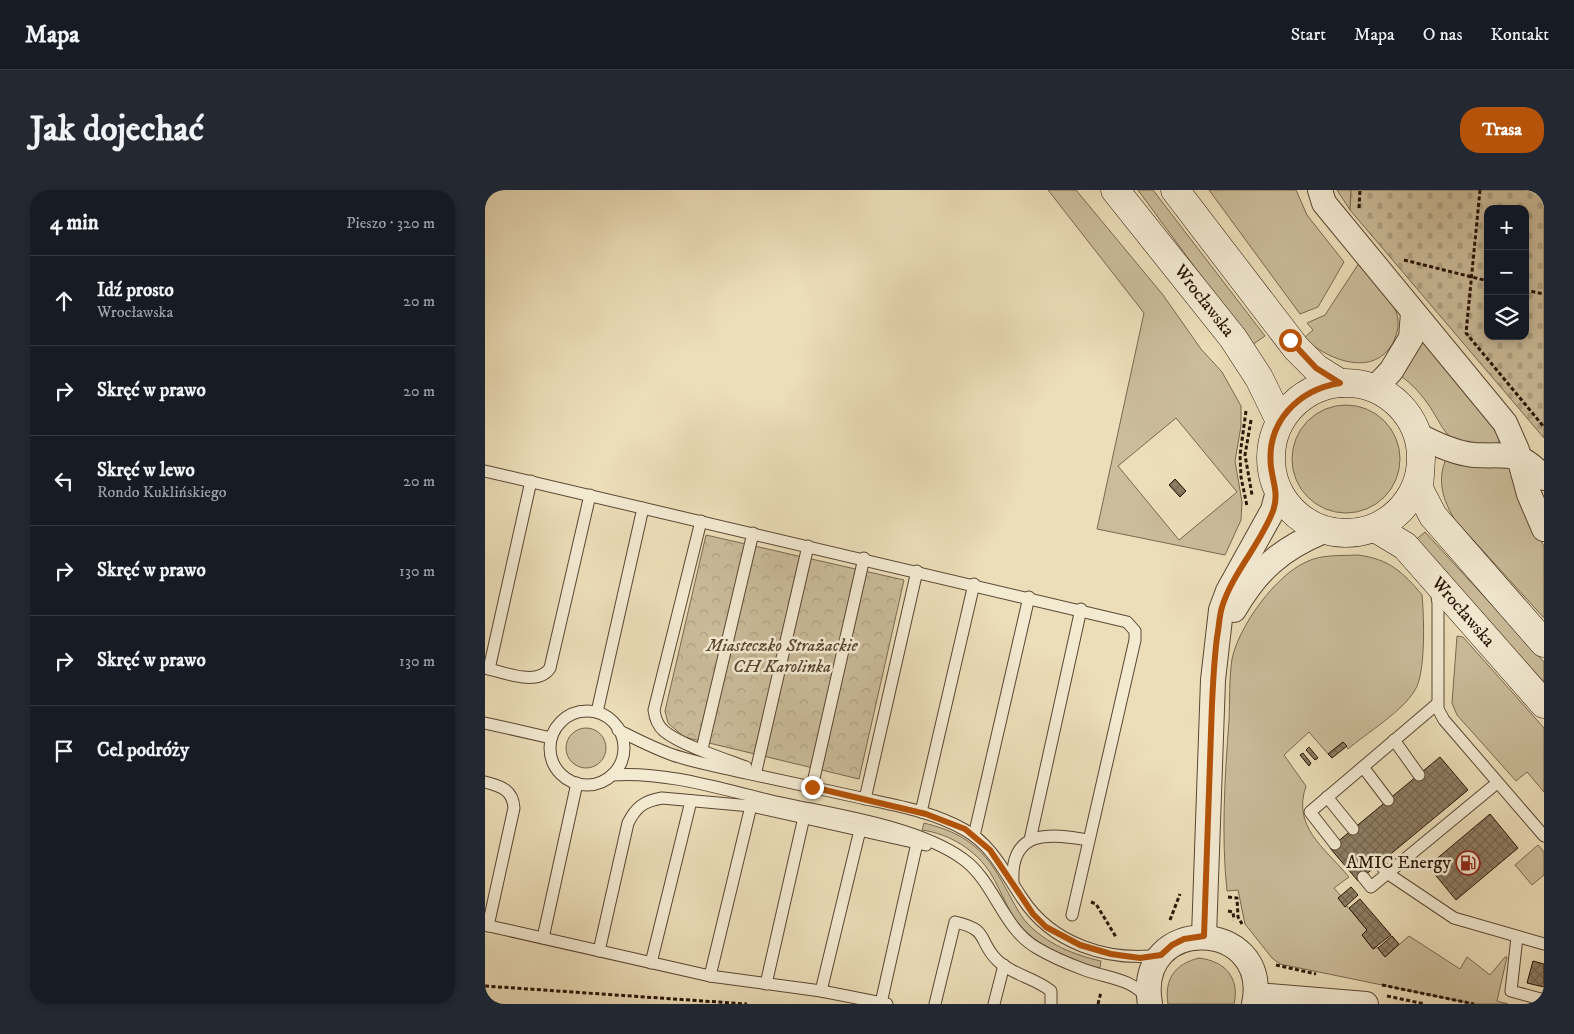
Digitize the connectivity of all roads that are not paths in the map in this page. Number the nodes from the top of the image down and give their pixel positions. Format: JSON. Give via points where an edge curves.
{"nodes":[{"id":1,"x":1115,"y":190,"type":"edge"},
{"id":2,"x":1321,"y":190,"type":"edge"},
{"id":3,"x":1178,"y":192,"type":"edge"},
{"id":4,"x":1413,"y":313,"type":"junction"},
{"id":5,"x":1340,"y":383,"type":"junction"},
{"id":6,"x":1375,"y":388,"type":"junction"},
{"id":7,"x":1280,"y":421,"type":"junction"},
{"id":8,"x":1418,"y":435,"type":"junction"},
{"id":9,"x":1519,"y":457,"type":"junction"},
{"id":10,"x":485,"y":471,"type":"edge"},
{"id":11,"x":1420,"y":474,"type":"junction"},
{"id":12,"x":1544,"y":478,"type":"edge"},
{"id":13,"x":531,"y":482,"type":"junction"},
{"id":14,"x":1277,"y":491,"type":"junction"},
{"id":15,"x":590,"y":495,"type":"junction"},
{"id":16,"x":643,"y":508,"type":"junction"},
{"id":17,"x":701,"y":521,"type":"junction"},
{"id":18,"x":1375,"y":528,"type":"junction"},
{"id":19,"x":1544,"y":529,"type":"edge"},
{"id":20,"x":1324,"y":531,"type":"junction"},
{"id":21,"x":753,"y":533,"type":"junction"},
{"id":22,"x":808,"y":546,"type":"junction"},
{"id":23,"x":863,"y":558,"type":"junction"},
{"id":24,"x":917,"y":571,"type":"junction"},
{"id":25,"x":1434,"y":579,"type":"junction"},
{"id":26,"x":974,"y":584,"type":"junction"},
{"id":27,"x":1029,"y":597,"type":"junction"},
{"id":28,"x":1081,"y":609,"type":"junction"},
{"id":29,"x":1217,"y":637,"type":"junction"},
{"id":30,"x":1544,"y":643,"type":"edge"},
{"id":31,"x":487,"y":668,"type":"edge"},
{"id":32,"x":1437,"y":704,"type":"junction"},
{"id":33,"x":1544,"y":704,"type":"edge"},
{"id":34,"x":597,"y":712,"type":"junction"},
{"id":35,"x":485,"y":723,"type":"edge"},
{"id":36,"x":618,"y":730,"type":"junction"},
{"id":37,"x":551,"y":738,"type":"junction"},
{"id":38,"x":1394,"y":740,"type":"junction"},
{"id":39,"x":702,"y":749,"type":"junction"},
{"id":40,"x":1363,"y":767,"type":"junction"},
{"id":41,"x":756,"y":772,"type":"junction"},
{"id":42,"x":612,"y":775,"type":"junction"},
{"id":43,"x":1419,"y":775,"type":"dead end"},
{"id":44,"x":778,"y":780,"type":"junction"},
{"id":45,"x":485,"y":782,"type":"edge"},
{"id":46,"x":1497,"y":782,"type":"junction"},
{"id":47,"x":577,"y":783,"type":"junction"},
{"id":48,"x":812,"y":787,"type":"junction"},
{"id":49,"x":1327,"y":797,"type":"junction"},
{"id":50,"x":865,"y":799,"type":"junction"},
{"id":51,"x":1388,"y":800,"type":"dead end"},
{"id":52,"x":691,"y":801,"type":"junction"},
{"id":53,"x":751,"y":806,"type":"junction"},
{"id":54,"x":1445,"y":809,"type":"dead end"},
{"id":55,"x":921,"y":812,"type":"junction"},
{"id":56,"x":804,"y":817,"type":"junction"},
{"id":57,"x":1453,"y":819,"type":"junction"},
{"id":58,"x":1353,"y":829,"type":"dead end"},
{"id":59,"x":860,"y":830,"type":"junction"},
{"id":60,"x":1415,"y":834,"type":"dead end"},
{"id":61,"x":974,"y":836,"type":"junction"},
{"id":62,"x":1544,"y":836,"type":"edge"},
{"id":63,"x":1029,"y":840,"type":"junction"},
{"id":64,"x":1088,"y":840,"type":"junction"},
{"id":65,"x":917,"y":843,"type":"junction"},
{"id":66,"x":1423,"y":843,"type":"junction"},
{"id":67,"x":1335,"y":844,"type":"dead end"},
{"id":68,"x":950,"y":851,"type":"junction"},
{"id":69,"x":1379,"y":863,"type":"dead end"},
{"id":70,"x":1387,"y":873,"type":"junction"},
{"id":71,"x":1363,"y":877,"type":"dead end"},
{"id":72,"x":1013,"y":884,"type":"junction"},
{"id":73,"x":1072,"y":915,"type":"dead end"},
{"id":74,"x":487,"y":926,"type":"edge"},
{"id":75,"x":1204,"y":936,"type":"junction"},
{"id":76,"x":1517,"y":937,"type":"junction"},
{"id":77,"x":543,"y":938,"type":"junction"},
{"id":78,"x":1544,"y":944,"type":"edge"},
{"id":79,"x":599,"y":951,"type":"junction"},
{"id":80,"x":1161,"y":955,"type":"junction"},
{"id":81,"x":651,"y":963,"type":"junction"},
{"id":82,"x":1004,"y":965,"type":"junction"},
{"id":83,"x":710,"y":976,"type":"junction"},
{"id":84,"x":766,"y":984,"type":"junction"},
{"id":85,"x":821,"y":991,"type":"junction"},
{"id":86,"x":1255,"y":1000,"type":"edge"},
{"id":87,"x":1544,"y":1000,"type":"edge"},
{"id":88,"x":884,"y":1003,"type":"edge"},
{"id":89,"x":935,"y":1004,"type":"edge"},
{"id":90,"x":994,"y":1004,"type":"edge"},
{"id":91,"x":1051,"y":1004,"type":"edge"},
{"id":92,"x":1150,"y":1004,"type":"edge"},
{"id":93,"x":1366,"y":1004,"type":"edge"}],
"edges":[{"from":1,"to":7,"type":"main road","name":"Wrocławska","via":[[1233,338],[1259,378]]},
{"from":2,"to":4,"type":"street","via":[[1324,203]]},
{"from":3,"to":5,"type":"main road","via":[[1296,348],[1316,368]]},
{"from":4,"to":6,"type":"street","via":[[1411,338],[1391,371]]},
{"from":4,"to":9,"type":"street","via":[[1505,423]]},
{"from":5,"to":6,"type":"main road"},
{"from":5,"to":7,"type":"main road","via":[[1325,385],[1299,399]]},
{"from":6,"to":8,"type":"main road","via":[[1401,407]]},
{"from":7,"to":14,"type":"main road","via":[[1270,455]]},
{"from":8,"to":9,"type":"street","via":[[1451,450],[1473,455]]},
{"from":8,"to":11,"type":"main road","via":[[1422,461]]},
{"from":9,"to":12,"type":"street"},
{"from":9,"to":19,"type":"street","via":[[1529,494]]},
{"from":10,"to":13,"type":"lane"},
{"from":11,"to":18,"type":"main road","via":[[1408,501],[1388,521]]},
{"from":11,"to":30,"type":"main road","via":[[1419,489],[1433,516]]},
{"from":13,"to":15,"type":"lane"},
{"from":13,"to":31,"type":"lane"},
{"from":14,"to":20,"type":"main road","via":[[1297,515]]},
{"from":14,"to":29,"type":"street","via":[[1273,510],[1227,591]]},
{"from":15,"to":16,"type":"lane"},
{"from":15,"to":31,"type":"lane","via":[[547,674],[522,676]]},
{"from":16,"to":17,"type":"lane"},
{"from":16,"to":34,"type":"lane"},
{"from":17,"to":21,"type":"lane"},
{"from":17,"to":39,"type":"lane","via":[[654,710],[664,731]]},
{"from":18,"to":20,"type":"main road","via":[[1350,534]]},
{"from":18,"to":25,"type":"main road","name":"Wrocławska","via":[[1405,546]]},
{"from":20,"to":29,"type":"street","via":[[1297,542],[1272,560],[1253,580]]},
{"from":21,"to":22,"type":"lane"},
{"from":21,"to":39,"type":"lane"},
{"from":22,"to":23,"type":"lane"},
{"from":22,"to":41,"type":"lane"},
{"from":23,"to":24,"type":"lane"},
{"from":23,"to":48,"type":"lane"},
{"from":24,"to":26,"type":"lane"},
{"from":24,"to":50,"type":"lane"},
{"from":25,"to":32,"type":"lane","via":[[1438,603]]},
{"from":25,"to":33,"type":"main road","name":"Wrocławska"},
{"from":26,"to":27,"type":"lane"},
{"from":26,"to":55,"type":"lane"},
{"from":27,"to":28,"type":"lane"},
{"from":27,"to":61,"type":"lane"},
{"from":28,"to":63,"type":"lane"},
{"from":28,"to":64,"type":"lane","via":[[1127,622],[1135,631]]},
{"from":29,"to":75,"type":"street"},
{"from":32,"to":38,"type":"lane"},
{"from":32,"to":46,"type":"lane","via":[[1444,720]]},
{"from":34,"to":36,"type":"lane","via":[[612,720]]},
{"from":34,"to":37,"type":"lane","via":[[581,712],[567,717],[557,725]]},
{"from":35,"to":37,"type":"lane"},
{"from":36,"to":42,"type":"lane","via":[[624,748],[621,764]]},
{"from":36,"to":44,"type":"lane","via":[[675,756]]},
{"from":37,"to":47,"type":"lane","via":[[550,752],[554,765],[563,776]]},
{"from":38,"to":40,"type":"lane"},
{"from":38,"to":43,"type":"lane"},
{"from":39,"to":41,"type":"lane"},
{"from":40,"to":49,"type":"lane"},
{"from":40,"to":51,"type":"lane"},
{"from":41,"to":44,"type":"lane"},
{"from":42,"to":47,"type":"lane","via":[[601,782]]},
{"from":42,"to":68,"type":"lane","via":[[665,778],[813,810],[908,832]]},
{"from":44,"to":48,"type":"lane"},
{"from":45,"to":74,"type":"lane","via":[[509,792],[514,808]]},
{"from":46,"to":57,"type":"lane"},
{"from":46,"to":62,"type":"lane"},
{"from":47,"to":77,"type":"lane"},
{"from":48,"to":50,"type":"lane"},
{"from":49,"to":58,"type":"lane"},
{"from":49,"to":67,"type":"lane","via":[[1310,812]]},
{"from":50,"to":55,"type":"lane"},
{"from":52,"to":53,"type":"lane"},
{"from":52,"to":79,"type":"lane","via":[[662,798],[650,800],[635,810],[628,823]]},
{"from":52,"to":81,"type":"lane"},
{"from":53,"to":56,"type":"lane"},
{"from":53,"to":83,"type":"lane"},
{"from":54,"to":57,"type":"lane"},
{"from":55,"to":61,"type":"lane","via":[[943,819]]},
{"from":56,"to":59,"type":"lane"},
{"from":56,"to":84,"type":"lane"},
{"from":57,"to":66,"type":"lane"},
{"from":59,"to":65,"type":"lane"},
{"from":59,"to":85,"type":"lane"},
{"from":60,"to":66,"type":"lane"},
{"from":61,"to":72,"type":"lane","via":[[990,850]]},
{"from":63,"to":64,"type":"lane","via":[[1048,834]]},
{"from":63,"to":72,"type":"lane","via":[[1014,861]]},
{"from":64,"to":73,"type":"lane"},
{"from":65,"to":68,"type":"lane"},
{"from":65,"to":88,"type":"lane"},
{"from":66,"to":70,"type":"lane"},
{"from":68,"to":92,"type":"lane","via":[[976,870],[1011,924],[1030,944],[1087,971],[1135,986]]},
{"from":69,"to":70,"type":"lane"},
{"from":70,"to":71,"type":"lane","via":[[1371,887]]},
{"from":70,"to":76,"type":"lane","via":[[1454,918]]},
{"from":72,"to":80,"type":"lane","via":[[1033,914],[1063,937],[1126,957]]},
{"from":74,"to":77,"type":"lane"},
{"from":75,"to":80,"type":"street","via":[[1184,939]]},
{"from":75,"to":86,"type":"street","via":[[1237,948],[1255,978]]},
{"from":76,"to":78,"type":"lane"},
{"from":76,"to":87,"type":"lane","via":[[1511,991]]},
{"from":77,"to":79,"type":"lane"},
{"from":79,"to":81,"type":"lane"},
{"from":80,"to":92,"type":"street","via":[[1149,981]]},
{"from":81,"to":83,"type":"lane"},
{"from":82,"to":89,"type":"lane","via":[[997,960],[979,930],[955,922]]},
{"from":82,"to":90,"type":"lane"},
{"from":82,"to":91,"type":"lane","via":[[1051,991]]},
{"from":83,"to":84,"type":"lane"},
{"from":84,"to":85,"type":"lane"},
{"from":85,"to":88,"type":"lane"},
{"from":86,"to":93,"type":"street"}]}
